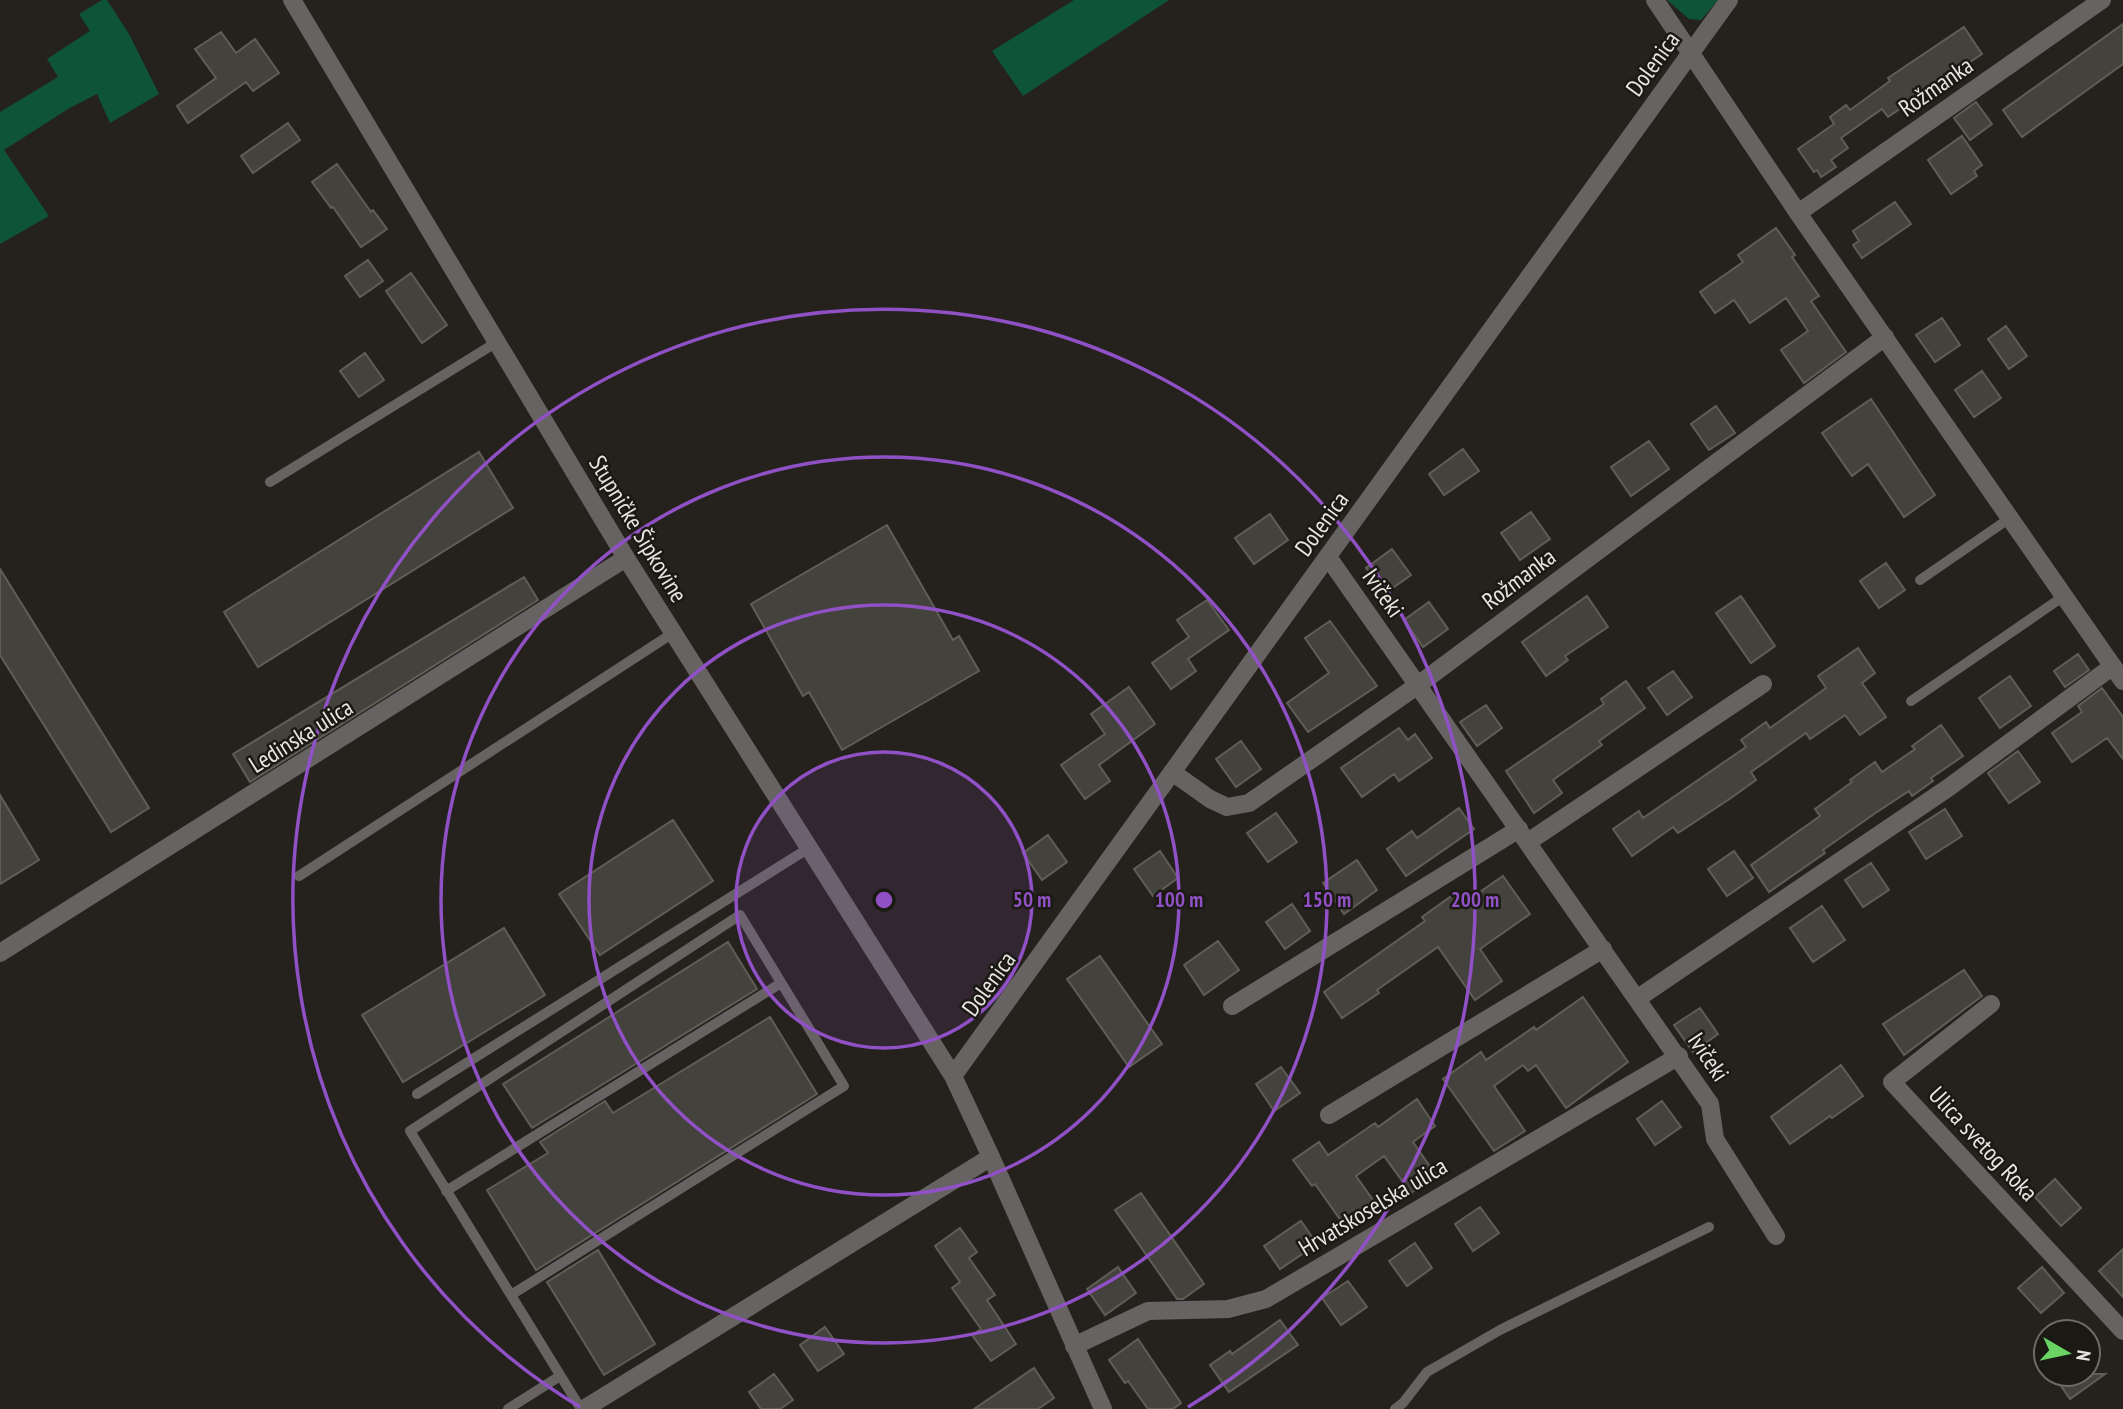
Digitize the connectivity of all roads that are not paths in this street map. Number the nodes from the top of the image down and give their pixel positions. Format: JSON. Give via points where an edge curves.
{"nodes":[{"id":1,"x":292,"y":0,"type":"edge"},
{"id":2,"x":1655,"y":0,"type":"edge"},
{"id":3,"x":1729,"y":0,"type":"edge"},
{"id":4,"x":2102,"y":0,"type":"edge"},
{"id":5,"x":1691,"y":53,"type":"junction"},
{"id":6,"x":1798,"y":214,"type":"junction"},
{"id":7,"x":1885,"y":337,"type":"junction"},
{"id":8,"x":497,"y":342,"type":"junction"},
{"id":9,"x":270,"y":482,"type":"dead end"},
{"id":10,"x":2010,"y":518,"type":"junction"},
{"id":11,"x":1328,"y":557,"type":"junction"},
{"id":12,"x":626,"y":558,"type":"junction"},
{"id":13,"x":1920,"y":580,"type":"dead end"},
{"id":14,"x":2064,"y":596,"type":"junction"},
{"id":15,"x":673,"y":633,"type":"junction"},
{"id":16,"x":2118,"y":674,"type":"edge"},
{"id":17,"x":1763,"y":684,"type":"dead end"},
{"id":18,"x":1418,"y":685,"type":"junction"},
{"id":19,"x":1911,"y":701,"type":"dead end"},
{"id":20,"x":1172,"y":772,"type":"junction"},
{"id":21,"x":1524,"y":836,"type":"junction"},
{"id":22,"x":809,"y":848,"type":"junction"},
{"id":23,"x":299,"y":876,"type":"dead end"},
{"id":24,"x":1603,"y":949,"type":"junction"},
{"id":25,"x":0,"y":953,"type":"edge"},
{"id":26,"x":781,"y":983,"type":"junction"},
{"id":27,"x":1638,"y":998,"type":"junction"},
{"id":28,"x":1991,"y":1004,"type":"dead end"},
{"id":29,"x":1233,"y":1006,"type":"dead end"},
{"id":30,"x":1679,"y":1056,"type":"junction"},
{"id":31,"x":953,"y":1076,"type":"junction"},
{"id":32,"x":417,"y":1094,"type":"dead end"},
{"id":33,"x":1329,"y":1115,"type":"dead end"},
{"id":34,"x":991,"y":1157,"type":"junction"},
{"id":35,"x":446,"y":1191,"type":"junction"},
{"id":36,"x":1709,"y":1227,"type":"dead end"},
{"id":37,"x":1776,"y":1236,"type":"dead end"},
{"id":38,"x":510,"y":1295,"type":"junction"},
{"id":39,"x":2123,"y":1331,"type":"edge"},
{"id":40,"x":1073,"y":1346,"type":"junction"},
{"id":41,"x":560,"y":1376,"type":"junction"},
{"id":42,"x":508,"y":1409,"type":"edge"},
{"id":43,"x":582,"y":1409,"type":"edge"},
{"id":44,"x":1103,"y":1409,"type":"edge"},
{"id":45,"x":1395,"y":1409,"type":"edge"}],
"edges":[{"from":1,"to":8,"type":"street","name":"Stupničke Šipkovine"},
{"from":2,"to":5,"type":"street"},
{"from":3,"to":5,"type":"street","name":"Dolenica"},
{"from":4,"to":6,"type":"street","name":"Rožmanka"},
{"from":5,"to":6,"type":"street"},
{"from":5,"to":11,"type":"street","name":"Dolenica"},
{"from":6,"to":7,"type":"street"},
{"from":7,"to":10,"type":"street"},
{"from":7,"to":18,"type":"street","name":"Rožmanka"},
{"from":8,"to":9,"type":"lane"},
{"from":8,"to":12,"type":"street","name":"Stupničke Šipkovine"},
{"from":10,"to":13,"type":"lane"},
{"from":10,"to":14,"type":"street"},
{"from":11,"to":18,"type":"street","name":"Ivičeki"},
{"from":11,"to":20,"type":"street","name":"Dolenica"},
{"from":12,"to":15,"type":"street","name":"Stupničke Šipkovine"},
{"from":12,"to":25,"type":"street","name":"Ledinska ulica"},
{"from":14,"to":16,"type":"street"},
{"from":14,"to":19,"type":"lane"},
{"from":15,"to":22,"type":"street","name":"Stupničke Šipkovine"},
{"from":15,"to":23,"type":"lane"},
{"from":16,"to":27,"type":"street"},
{"from":17,"to":21,"type":"street"},
{"from":18,"to":20,"type":"street","name":"Rožmanka","via":[[1249,803],[1227,807]]},
{"from":18,"to":21,"type":"street","name":"Ivičeki"},
{"from":20,"to":31,"type":"street","name":"Dolenica"},
{"from":21,"to":24,"type":"street","name":"Ivičeki"},
{"from":21,"to":29,"type":"street"},
{"from":22,"to":31,"type":"street","name":"Stupničke Šipkovine"},
{"from":22,"to":32,"type":"lane"},
{"from":24,"to":27,"type":"street","name":"Ivičeki"},
{"from":24,"to":33,"type":"street"},
{"from":26,"to":35,"type":"lane"},
{"from":26,"to":35,"type":"lane","via":[[740,915],[410,1131]]},
{"from":26,"to":38,"type":"lane","via":[[844,1086]]},
{"from":27,"to":30,"type":"street","name":"Ivičeki"},
{"from":28,"to":39,"type":"street","name":"Ulica svetog Roka","via":[[1892,1082]]},
{"from":30,"to":37,"type":"street","name":"Ivičeki","via":[[1710,1104],[1714,1139]]},
{"from":30,"to":40,"type":"street","name":"Hrvatskoselska ulica","via":[[1266,1299],[1228,1309],[1148,1311]]},
{"from":31,"to":34,"type":"street"},
{"from":34,"to":40,"type":"street"},
{"from":34,"to":43,"type":"street"},
{"from":35,"to":38,"type":"lane"},
{"from":36,"to":45,"type":"lane","via":[[1500,1330],[1427,1372]]},
{"from":38,"to":41,"type":"lane"},
{"from":40,"to":44,"type":"street"},
{"from":41,"to":42,"type":"lane"},
{"from":41,"to":43,"type":"lane"}]}
